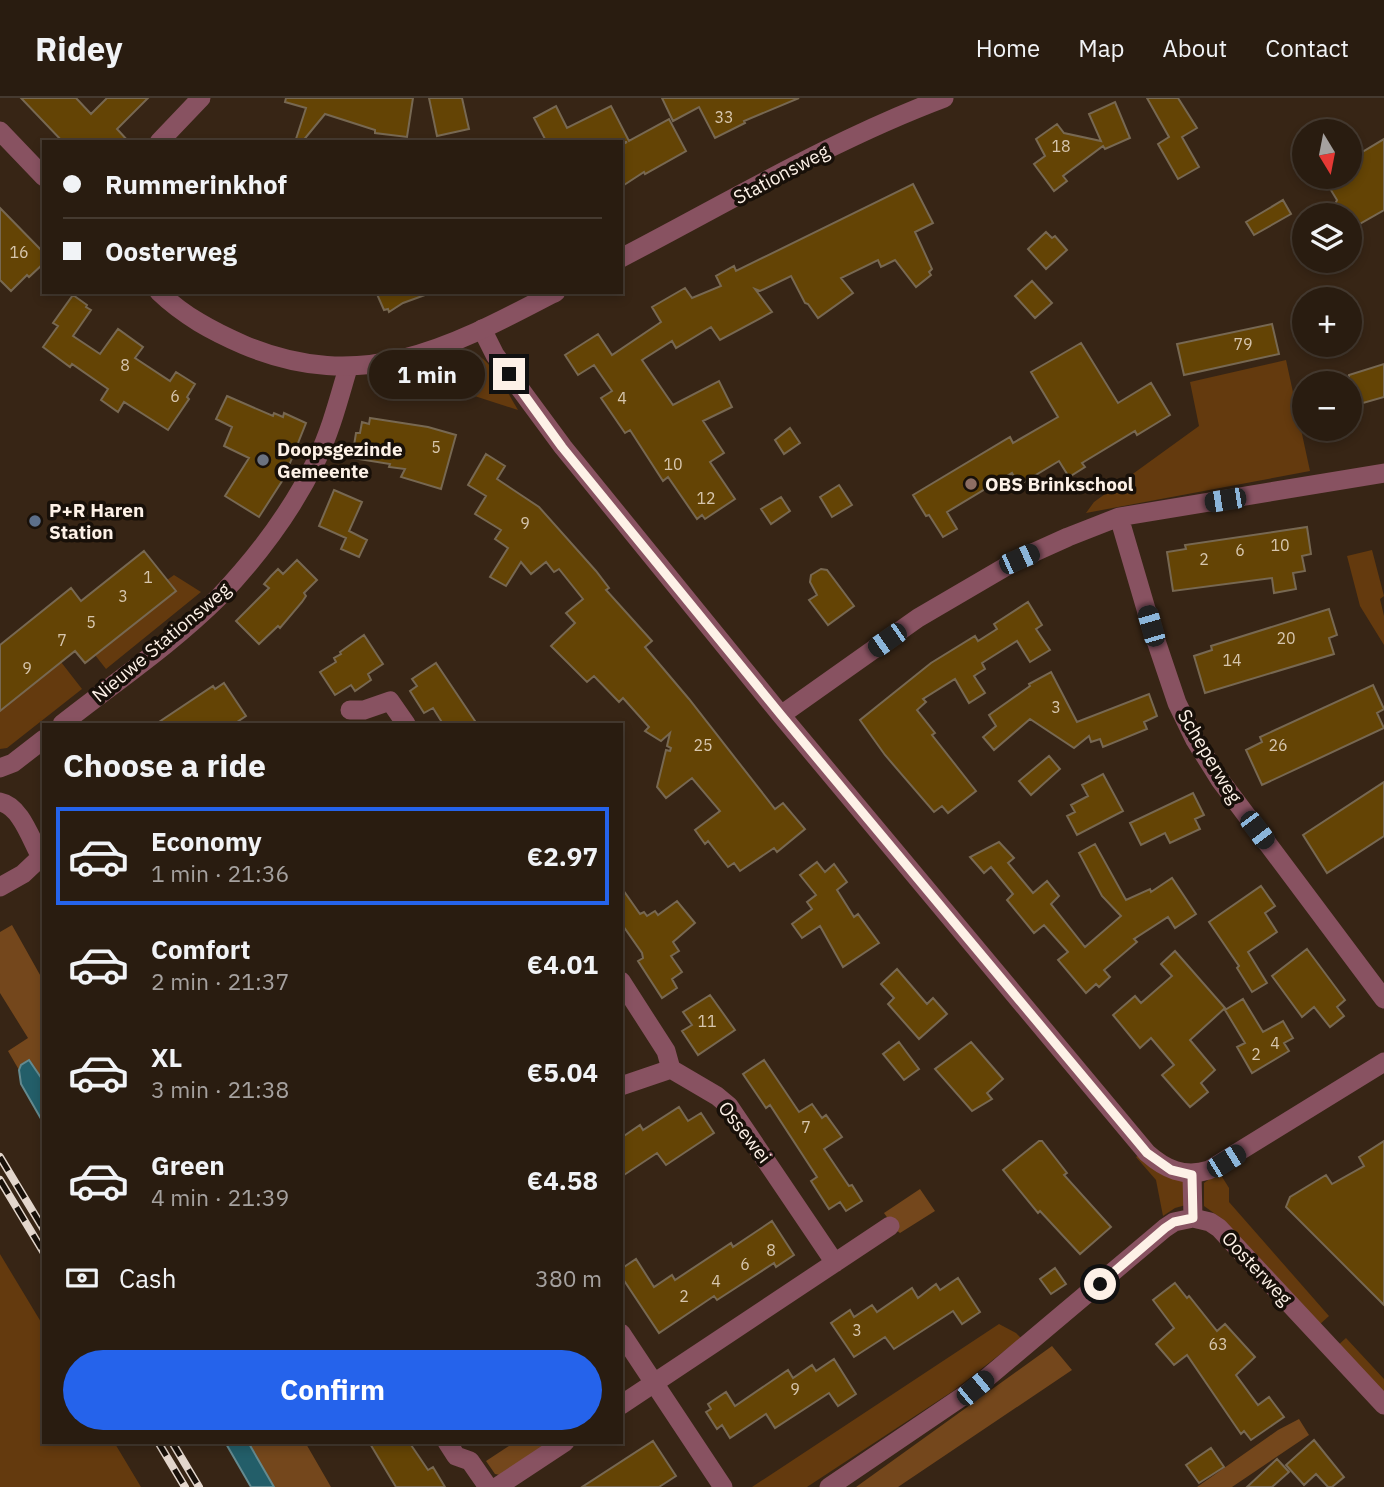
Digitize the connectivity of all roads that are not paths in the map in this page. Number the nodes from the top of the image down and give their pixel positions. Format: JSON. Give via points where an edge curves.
{"nodes":[{"id":1,"x":201,"y":98,"type":"edge"},
{"id":2,"x":944,"y":98,"type":"edge"},
{"id":3,"x":904,"y":105,"type":"edge"},
{"id":4,"x":0,"y":131,"type":"edge"},
{"id":5,"x":161,"y":140,"type":"edge"},
{"id":6,"x":42,"y":175,"type":"edge"},
{"id":7,"x":623,"y":257,"type":"edge"},
{"id":8,"x":161,"y":294,"type":"edge"},
{"id":9,"x":552,"y":294,"type":"edge"},
{"id":10,"x":482,"y":329,"type":"junction"},
{"id":11,"x":348,"y":368,"type":"junction"},
{"id":12,"x":1384,"y":473,"type":"edge"},
{"id":13,"x":1119,"y":517,"type":"junction"},
{"id":14,"x":350,"y":710,"type":"dead end"},
{"id":15,"x":781,"y":715,"type":"junction"},
{"id":16,"x":63,"y":723,"type":"edge"},
{"id":17,"x":405,"y":723,"type":"edge"},
{"id":18,"x":42,"y":741,"type":"edge"},
{"id":19,"x":0,"y":768,"type":"edge"},
{"id":20,"x":0,"y":802,"type":"edge"},
{"id":21,"x":42,"y":857,"type":"edge"},
{"id":22,"x":0,"y":887,"type":"edge"},
{"id":23,"x":623,"y":984,"type":"edge"},
{"id":24,"x":1384,"y":999,"type":"edge"},
{"id":25,"x":1384,"y":1062,"type":"edge"},
{"id":26,"x":671,"y":1069,"type":"junction"},
{"id":27,"x":623,"y":1085,"type":"edge"},
{"id":28,"x":1192,"y":1175,"type":"junction"},
{"id":29,"x":1193,"y":1218,"type":"junction"},
{"id":30,"x":890,"y":1226,"type":"dead end"},
{"id":31,"x":835,"y":1263,"type":"junction"},
{"id":32,"x":623,"y":1336,"type":"edge"},
{"id":33,"x":654,"y":1383,"type":"junction"},
{"id":34,"x":623,"y":1404,"type":"edge"},
{"id":35,"x":1384,"y":1405,"type":"edge"},
{"id":36,"x":448,"y":1444,"type":"edge"},
{"id":37,"x":562,"y":1444,"type":"edge"},
{"id":38,"x":488,"y":1487,"type":"edge"},
{"id":39,"x":497,"y":1487,"type":"edge"},
{"id":40,"x":723,"y":1487,"type":"edge"},
{"id":41,"x":829,"y":1487,"type":"edge"}],
"edges":[{"from":1,"to":5,"type":"street"},
{"from":2,"to":3,"type":"street","name":"Stationsweg"},
{"from":3,"to":7,"type":"street","name":"Stationsweg"},
{"from":4,"to":6,"type":"street"},
{"from":8,"to":11,"type":"street","via":[[192,320],[254,349],[290,361]]},
{"from":9,"to":10,"type":"street"},
{"from":10,"to":11,"type":"street","via":[[422,354]]},
{"from":10,"to":15,"type":"street","via":[[495,355],[562,447]]},
{"from":11,"to":16,"type":"street","name":"Nieuwe Stationsweg","via":[[318,457],[277,528],[249,564],[205,610]]},
{"from":12,"to":13,"type":"street"},
{"from":13,"to":15,"type":"street","via":[[1019,559],[970,586]]},
{"from":13,"to":24,"type":"street","name":"Scheperweg","via":[[1177,703],[1195,740]]},
{"from":14,"to":17,"type":"street","via":[[390,701]]},
{"from":15,"to":28,"type":"street","via":[[1147,1153],[1171,1170]]},
{"from":18,"to":19,"type":"street"},
{"from":20,"to":21,"type":"street","via":[[17,814]]},
{"from":21,"to":22,"type":"street"},
{"from":23,"to":26,"type":"street","via":[[666,1051]]},
{"from":25,"to":28,"type":"street","via":[[1226,1161]]},
{"from":26,"to":27,"type":"street"},
{"from":26,"to":31,"type":"street","name":"Ossewei","via":[[729,1106]]},
{"from":28,"to":29,"type":"street"},
{"from":29,"to":35,"type":"street","name":"Oosterweg","via":[[1219,1228]]},
{"from":29,"to":41,"type":"street","via":[[1165,1228],[975,1388]]},
{"from":30,"to":31,"type":"street"},
{"from":31,"to":33,"type":"street"},
{"from":32,"to":33,"type":"street"},
{"from":33,"to":34,"type":"street"},
{"from":33,"to":40,"type":"street"},
{"from":36,"to":38,"type":"street","via":[[456,1456],[470,1461]]},
{"from":37,"to":39,"type":"street"}]}
